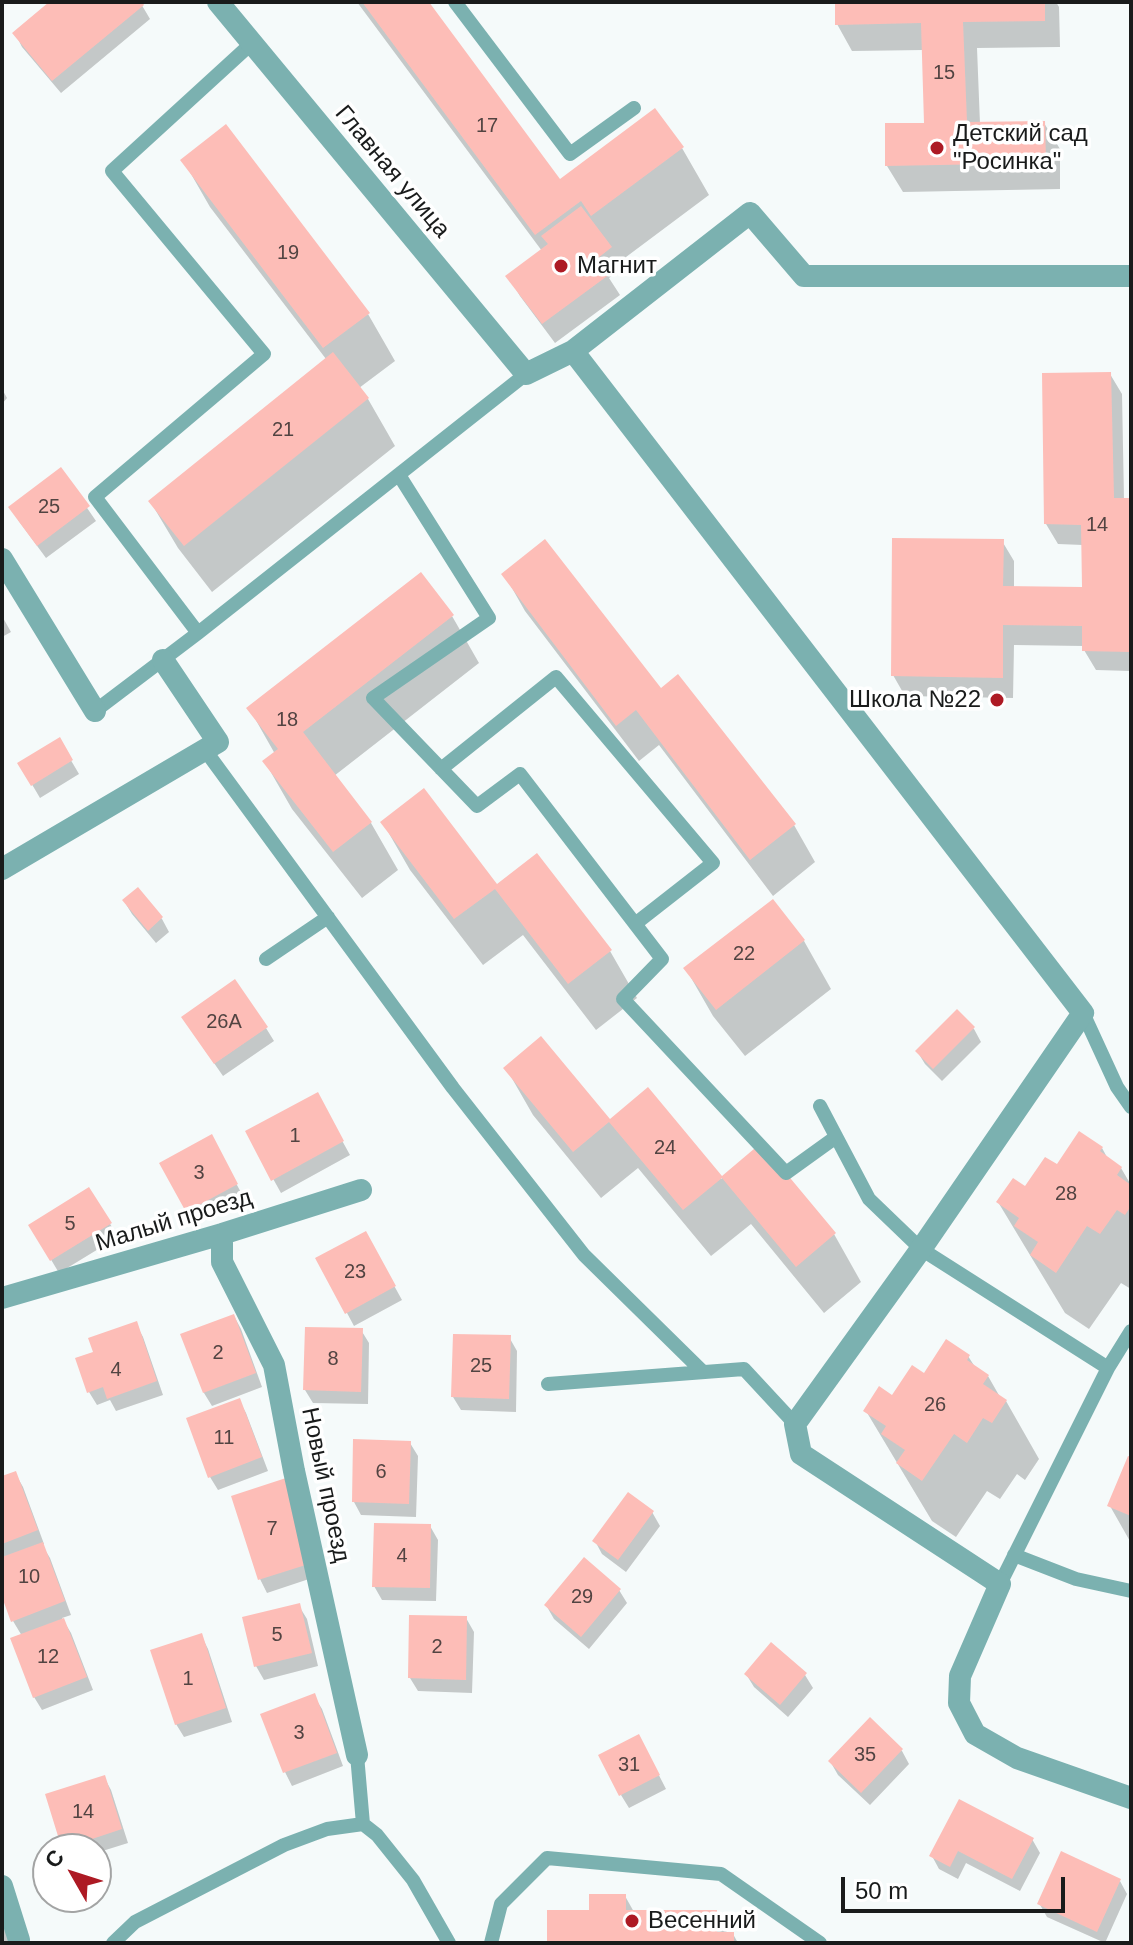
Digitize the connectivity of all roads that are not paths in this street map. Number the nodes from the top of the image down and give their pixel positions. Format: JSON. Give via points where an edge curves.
{"nodes":[{"id":1,"x":218,"y":2,"type":"edge"},
{"id":2,"x":455,"y":2,"type":"edge"},
{"id":3,"x":252,"y":43,"type":"junction"},
{"id":4,"x":634,"y":108,"type":"dead end"},
{"id":5,"x":1131,"y":276,"type":"edge"},
{"id":6,"x":573,"y":351,"type":"junction"},
{"id":7,"x":526,"y":374,"type":"junction"},
{"id":8,"x":399,"y":475,"type":"junction"},
{"id":9,"x":2,"y":559,"type":"edge"},
{"id":10,"x":198,"y":633,"type":"junction"},
{"id":11,"x":163,"y":660,"type":"junction"},
{"id":12,"x":95,"y":711,"type":"joint"},
{"id":13,"x":205,"y":750,"type":"junction"},
{"id":14,"x":441,"y":769,"type":"junction"},
{"id":15,"x":2,"y":869,"type":"edge"},
{"id":16,"x":328,"y":917,"type":"junction"},
{"id":17,"x":635,"y":924,"type":"junction"},
{"id":18,"x":266,"y":959,"type":"dead end"},
{"id":19,"x":1083,"y":1013,"type":"junction"},
{"id":20,"x":820,"y":1106,"type":"dead end"},
{"id":21,"x":1131,"y":1107,"type":"edge"},
{"id":22,"x":836,"y":1137,"type":"junction"},
{"id":23,"x":361,"y":1190,"type":"dead end"},
{"id":24,"x":222,"y":1234,"type":"junction"},
{"id":25,"x":921,"y":1249,"type":"junction"},
{"id":26,"x":2,"y":1298,"type":"edge"},
{"id":27,"x":1131,"y":1331,"type":"edge"},
{"id":28,"x":1108,"y":1368,"type":"junction"},
{"id":29,"x":703,"y":1372,"type":"junction"},
{"id":30,"x":548,"y":1384,"type":"dead end"},
{"id":31,"x":795,"y":1424,"type":"junction"},
{"id":32,"x":1014,"y":1555,"type":"junction"},
{"id":33,"x":1000,"y":1584,"type":"junction"},
{"id":34,"x":1131,"y":1591,"type":"edge"},
{"id":35,"x":357,"y":1755,"type":"joint"},
{"id":36,"x":1131,"y":1798,"type":"edge"},
{"id":37,"x":363,"y":1824,"type":"junction"},
{"id":38,"x":2,"y":1886,"type":"edge"},
{"id":39,"x":19,"y":1940,"type":"dead end"},
{"id":40,"x":113,"y":1943,"type":"edge"},
{"id":41,"x":449,"y":1943,"type":"edge"},
{"id":42,"x":491,"y":1943,"type":"edge"},
{"id":43,"x":820,"y":1943,"type":"edge"}],
"edges":[{"from":1,"to":3,"type":"street","name":"Главная улица"},
{"from":2,"to":4,"type":"lane","via":[[570,154]]},
{"from":3,"to":7,"type":"street","name":"Главная улица"},
{"from":3,"to":10,"type":"lane","via":[[112,171],[264,354],[95,497]]},
{"from":5,"to":6,"type":"street","via":[[804,276],[750,213]]},
{"from":6,"to":7,"type":"street"},
{"from":6,"to":19,"type":"street"},
{"from":7,"to":8,"type":"lane"},
{"from":8,"to":10,"type":"lane"},
{"from":8,"to":14,"type":"lane","via":[[489,618],[373,698]]},
{"from":9,"to":12,"type":"street"},
{"from":10,"to":11,"type":"lane"},
{"from":11,"to":12,"type":"lane"},
{"from":11,"to":13,"type":"street","via":[[218,742]]},
{"from":13,"to":15,"type":"street"},
{"from":13,"to":16,"type":"lane"},
{"from":14,"to":17,"type":"lane","via":[[477,806],[520,774]]},
{"from":14,"to":17,"type":"lane","via":[[556,677],[713,863]]},
{"from":16,"to":18,"type":"lane"},
{"from":16,"to":29,"type":"lane","via":[[584,1255]]},
{"from":17,"to":22,"type":"lane","via":[[662,959],[623,999],[764,1150],[786,1173]]},
{"from":19,"to":21,"type":"lane"},
{"from":19,"to":25,"type":"street"},
{"from":20,"to":22,"type":"lane"},
{"from":22,"to":25,"type":"lane","via":[[869,1199]]},
{"from":23,"to":24,"type":"street","name":"Малый проезд"},
{"from":24,"to":26,"type":"street","name":"Малый проезд"},
{"from":24,"to":35,"type":"street","name":"Новый проезд","via":[[222,1262],[274,1365]]},
{"from":25,"to":28,"type":"lane"},
{"from":25,"to":31,"type":"street"},
{"from":27,"to":28,"type":"lane"},
{"from":28,"to":32,"type":"lane"},
{"from":29,"to":30,"type":"lane"},
{"from":29,"to":31,"type":"lane","via":[[744,1369]]},
{"from":31,"to":33,"type":"street","via":[[801,1454]]},
{"from":32,"to":33,"type":"lane"},
{"from":32,"to":34,"type":"lane","via":[[1076,1579]]},
{"from":33,"to":36,"type":"street","via":[[960,1676],[959,1703],[975,1734],[1017,1758]]},
{"from":35,"to":37,"type":"lane"},
{"from":37,"to":40,"type":"lane","via":[[327,1829],[284,1845],[135,1922]]},
{"from":37,"to":41,"type":"lane","via":[[413,1880]]},
{"from":38,"to":39,"type":"street"},
{"from":42,"to":43,"type":"lane","via":[[501,1904],[547,1858],[721,1874]]}]}
